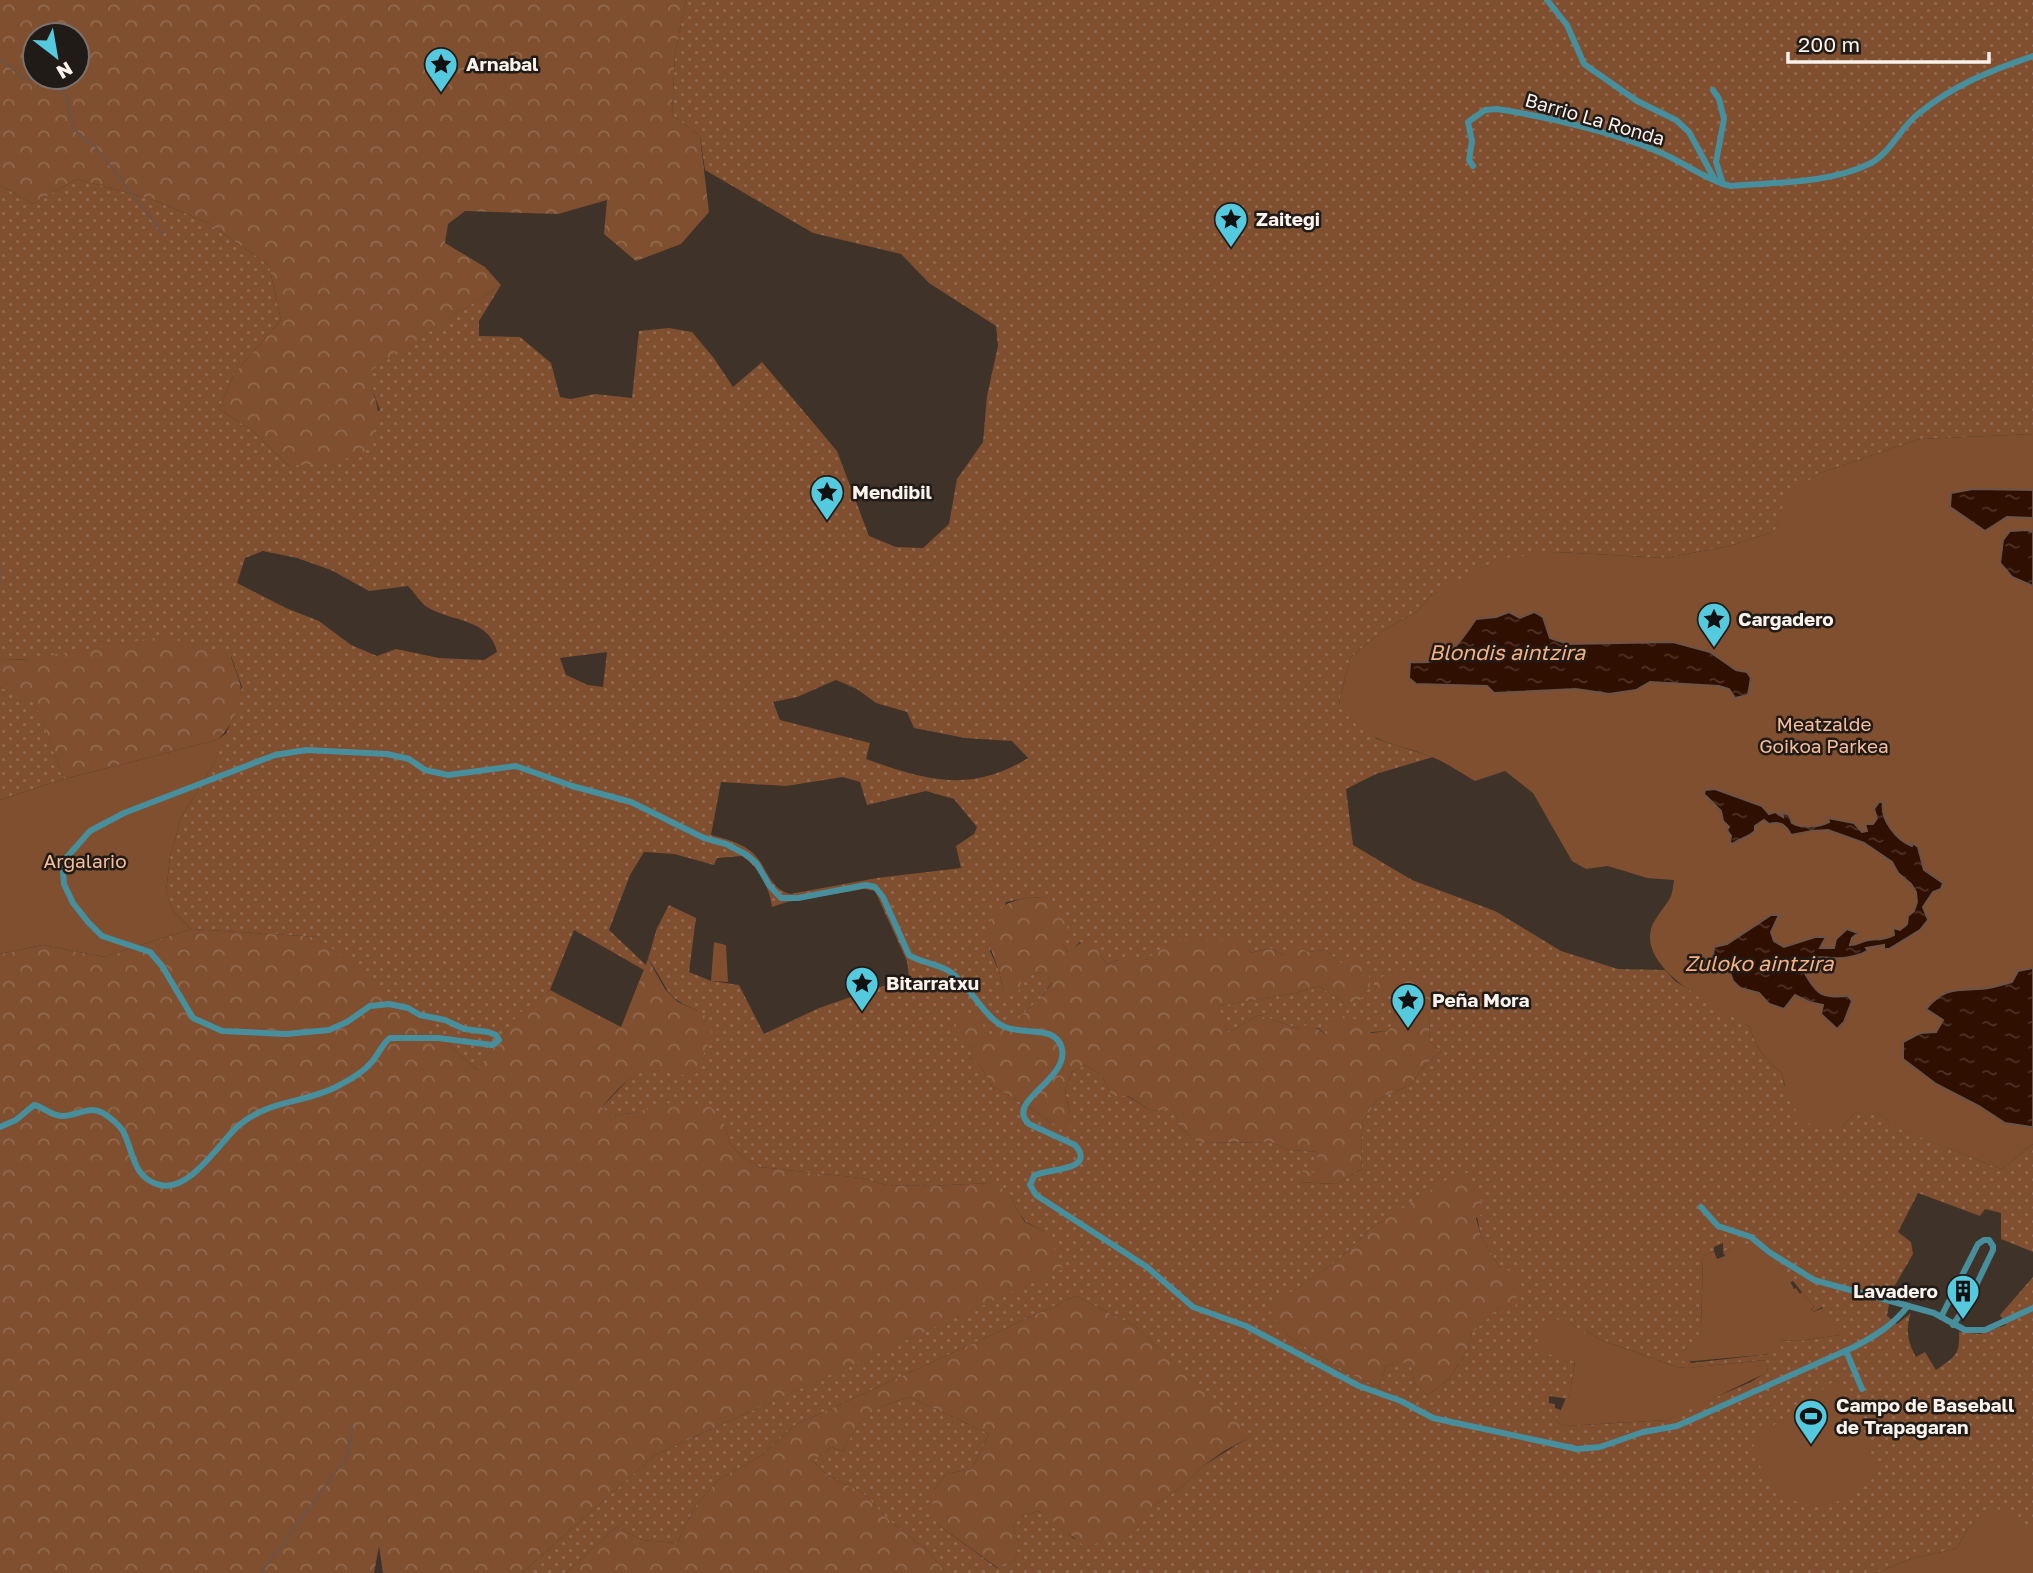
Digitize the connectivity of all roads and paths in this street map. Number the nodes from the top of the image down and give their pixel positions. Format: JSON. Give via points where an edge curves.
{"nodes":[{"id":1,"x":1547,"y":0,"type":"edge"},
{"id":2,"x":2033,"y":56,"type":"edge"},
{"id":3,"x":1713,"y":90,"type":"dead end"},
{"id":4,"x":1473,"y":166,"type":"dead end"},
{"id":5,"x":1720,"y":183,"type":"junction"},
{"id":6,"x":0,"y":1127,"type":"edge"},
{"id":7,"x":1701,"y":1207,"type":"dead end"},
{"id":8,"x":1908,"y":1306,"type":"junction"},
{"id":9,"x":2033,"y":1308,"type":"edge"},
{"id":10,"x":1941,"y":1317,"type":"junction"},
{"id":11,"x":1953,"y":1325,"type":"junction"},
{"id":12,"x":1846,"y":1351,"type":"junction"},
{"id":13,"x":1862,"y":1389,"type":"dead end"}],
"edges":[{"from":1,"to":5,"type":"street","name":"Barrio La Ronda","via":[[1567,25],[1584,64],[1637,101],[1676,120],[1689,132]]},
{"from":2,"to":5,"type":"street","name":"Barrio La Ronda","via":[[1955,88],[1918,113],[1869,164],[1815,180]]},
{"from":3,"to":5,"type":"street","via":[[1724,119],[1716,162]]},
{"from":4,"to":5,"type":"street","name":"Barrio La Ronda","via":[[1468,122],[1485,110],[1497,109],[1636,144]]},
{"from":6,"to":12,"type":"street","via":[[34,1105],[60,1117],[98,1110],[122,1131],[134,1166],[142,1175],[159,1185],[174,1185],[193,1174],[238,1126],[269,1106],[324,1092],[349,1080],[370,1064],[390,1038],[497,1043],[496,1035],[488,1032],[464,1029],[389,1004],[370,1006],[329,1030],[286,1034],[222,1031],[192,1018],[149,952],[102,936],[73,904],[63,871],[67,857],[90,831],[142,805],[275,755],[306,750],[387,754],[448,775],[516,766],[631,802],[726,844],[757,864],[780,898],[875,887],[909,955],[957,977],[999,1024],[1045,1032],[1059,1042],[1062,1052],[1057,1072],[1021,1112],[1029,1124],[1074,1145],[1080,1158],[1068,1169],[1034,1176],[1030,1185],[1036,1195],[1147,1267],[1193,1307],[1247,1326],[1367,1390],[1455,1424],[1589,1449],[1676,1426]]},
{"from":7,"to":8,"type":"street","via":[[1718,1226],[1751,1237],[1814,1280]]},
{"from":8,"to":10,"type":"street"},
{"from":8,"to":12,"type":"street","via":[[1882,1332]]},
{"from":9,"to":11,"type":"street","via":[[1985,1330]]},
{"from":10,"to":11,"type":"street"},
{"from":10,"to":11,"type":"street","via":[[1978,1244],[1989,1240],[1993,1250]]},
{"from":12,"to":13,"type":"street"}]}
